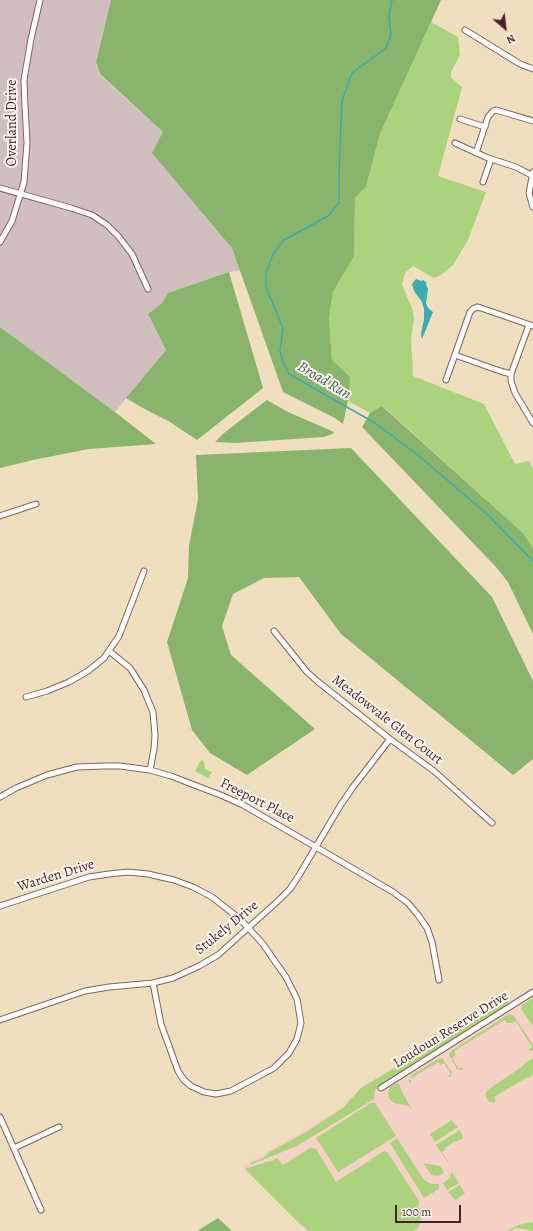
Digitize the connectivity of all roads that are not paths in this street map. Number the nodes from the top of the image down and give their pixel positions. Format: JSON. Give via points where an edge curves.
{"nodes":[{"id":1,"x":40,"y":0,"type":"edge"},
{"id":2,"x":465,"y":30,"type":"dead end"},
{"id":3,"x":533,"y":69,"type":"edge"},
{"id":4,"x":460,"y":119,"type":"dead end"},
{"id":5,"x":533,"y":121,"type":"edge"},
{"id":6,"x":485,"y":127,"type":"junction"},
{"id":7,"x":455,"y":143,"type":"dead end"},
{"id":8,"x":476,"y":153,"type":"junction"},
{"id":9,"x":491,"y":159,"type":"junction"},
{"id":10,"x":533,"y":175,"type":"edge"},
{"id":11,"x":483,"y":182,"type":"dead end"},
{"id":12,"x":0,"y":188,"type":"edge"},
{"id":13,"x":21,"y":194,"type":"junction"},
{"id":14,"x":533,"y":207,"type":"edge"},
{"id":15,"x":0,"y":242,"type":"edge"},
{"id":16,"x":148,"y":289,"type":"dead end"},
{"id":17,"x":531,"y":325,"type":"edge"},
{"id":18,"x":455,"y":355,"type":"junction"},
{"id":19,"x":511,"y":374,"type":"junction"},
{"id":20,"x":446,"y":380,"type":"dead end"},
{"id":21,"x":533,"y":423,"type":"edge"},
{"id":22,"x":36,"y":504,"type":"dead end"},
{"id":23,"x":0,"y":516,"type":"edge"},
{"id":24,"x":144,"y":571,"type":"dead end"},
{"id":25,"x":274,"y":631,"type":"dead end"},
{"id":26,"x":109,"y":651,"type":"junction"},
{"id":27,"x":26,"y":697,"type":"dead end"},
{"id":28,"x":390,"y":739,"type":"junction"},
{"id":29,"x":150,"y":770,"type":"junction"},
{"id":30,"x":0,"y":797,"type":"edge"},
{"id":31,"x":492,"y":823,"type":"dead end"},
{"id":32,"x":316,"y":847,"type":"junction"},
{"id":33,"x":0,"y":906,"type":"edge"},
{"id":34,"x":248,"y":928,"type":"junction"},
{"id":35,"x":439,"y":980,"type":"dead end"},
{"id":36,"x":153,"y":983,"type":"junction"},
{"id":37,"x":533,"y":992,"type":"edge"},
{"id":38,"x":0,"y":1020,"type":"edge"},
{"id":39,"x":381,"y":1088,"type":"dead end"},
{"id":40,"x":0,"y":1117,"type":"edge"},
{"id":41,"x":59,"y":1127,"type":"dead end"},
{"id":42,"x":14,"y":1148,"type":"junction"},
{"id":43,"x":41,"y":1210,"type":"dead end"}],
"edges":[{"from":1,"to":13,"type":"street","name":"Overland Drive","via":[[24,80],[27,154]]},
{"from":2,"to":3,"type":"street","via":[[520,64]]},
{"from":4,"to":6,"type":"street"},
{"from":5,"to":6,"type":"street","via":[[496,110],[490,114]]},
{"from":6,"to":8,"type":"street"},
{"from":7,"to":8,"type":"street"},
{"from":8,"to":9,"type":"street"},
{"from":9,"to":10,"type":"street"},
{"from":9,"to":11,"type":"street"},
{"from":10,"to":14,"type":"street","via":[[529,194]]},
{"from":12,"to":13,"type":"street"},
{"from":13,"to":15,"type":"street","name":"Overland Drive","via":[[12,221]]},
{"from":13,"to":16,"type":"street","via":[[92,215],[107,225],[133,255]]},
{"from":17,"to":18,"type":"street","via":[[475,308],[470,312]]},
{"from":17,"to":19,"type":"street"},
{"from":18,"to":19,"type":"street"},
{"from":18,"to":20,"type":"street"},
{"from":19,"to":21,"type":"street","via":[[513,389]]},
{"from":22,"to":23,"type":"street"},
{"from":24,"to":26,"type":"street","via":[[127,618]]},
{"from":25,"to":28,"type":"street","name":"Meadowvale Glen Court","via":[[307,672]]},
{"from":26,"to":27,"type":"street","via":[[94,667],[76,678],[58,687]]},
{"from":26,"to":29,"type":"street","via":[[130,668],[148,700],[155,735]]},
{"from":28,"to":31,"type":"street","name":"Meadowvale Glen Court","via":[[434,771]]},
{"from":28,"to":32,"type":"street","name":"Stukely Drive","via":[[352,787]]},
{"from":29,"to":30,"type":"street","name":"Freeport Place","via":[[120,766],[77,767],[32,780]]},
{"from":29,"to":32,"type":"street","name":"Freeport Place","via":[[223,796]]},
{"from":32,"to":34,"type":"street","name":"Stukely Drive","via":[[290,889]]},
{"from":32,"to":35,"type":"street","name":"Freeport Place","via":[[408,903],[427,928]]},
{"from":33,"to":34,"type":"street","name":"Warden Drive","via":[[89,877],[128,872],[174,880],[194,888],[212,897]]},
{"from":34,"to":36,"type":"street","name":"Stukely Drive","via":[[218,955],[173,978]]},
{"from":34,"to":36,"type":"street","name":"Warden Drive","via":[[263,944],[286,977],[295,992],[299,1006],[301,1023],[297,1039],[289,1053],[274,1068],[225,1093],[204,1092],[191,1086],[178,1071],[171,1053],[161,1024]]},
{"from":36,"to":38,"type":"street","name":"Stukely Drive","via":[[85,991]]},
{"from":37,"to":39,"type":"street","name":"Loudoun Reserve Drive"},
{"from":40,"to":42,"type":"street"},
{"from":41,"to":42,"type":"street"},
{"from":42,"to":43,"type":"street"}]}
